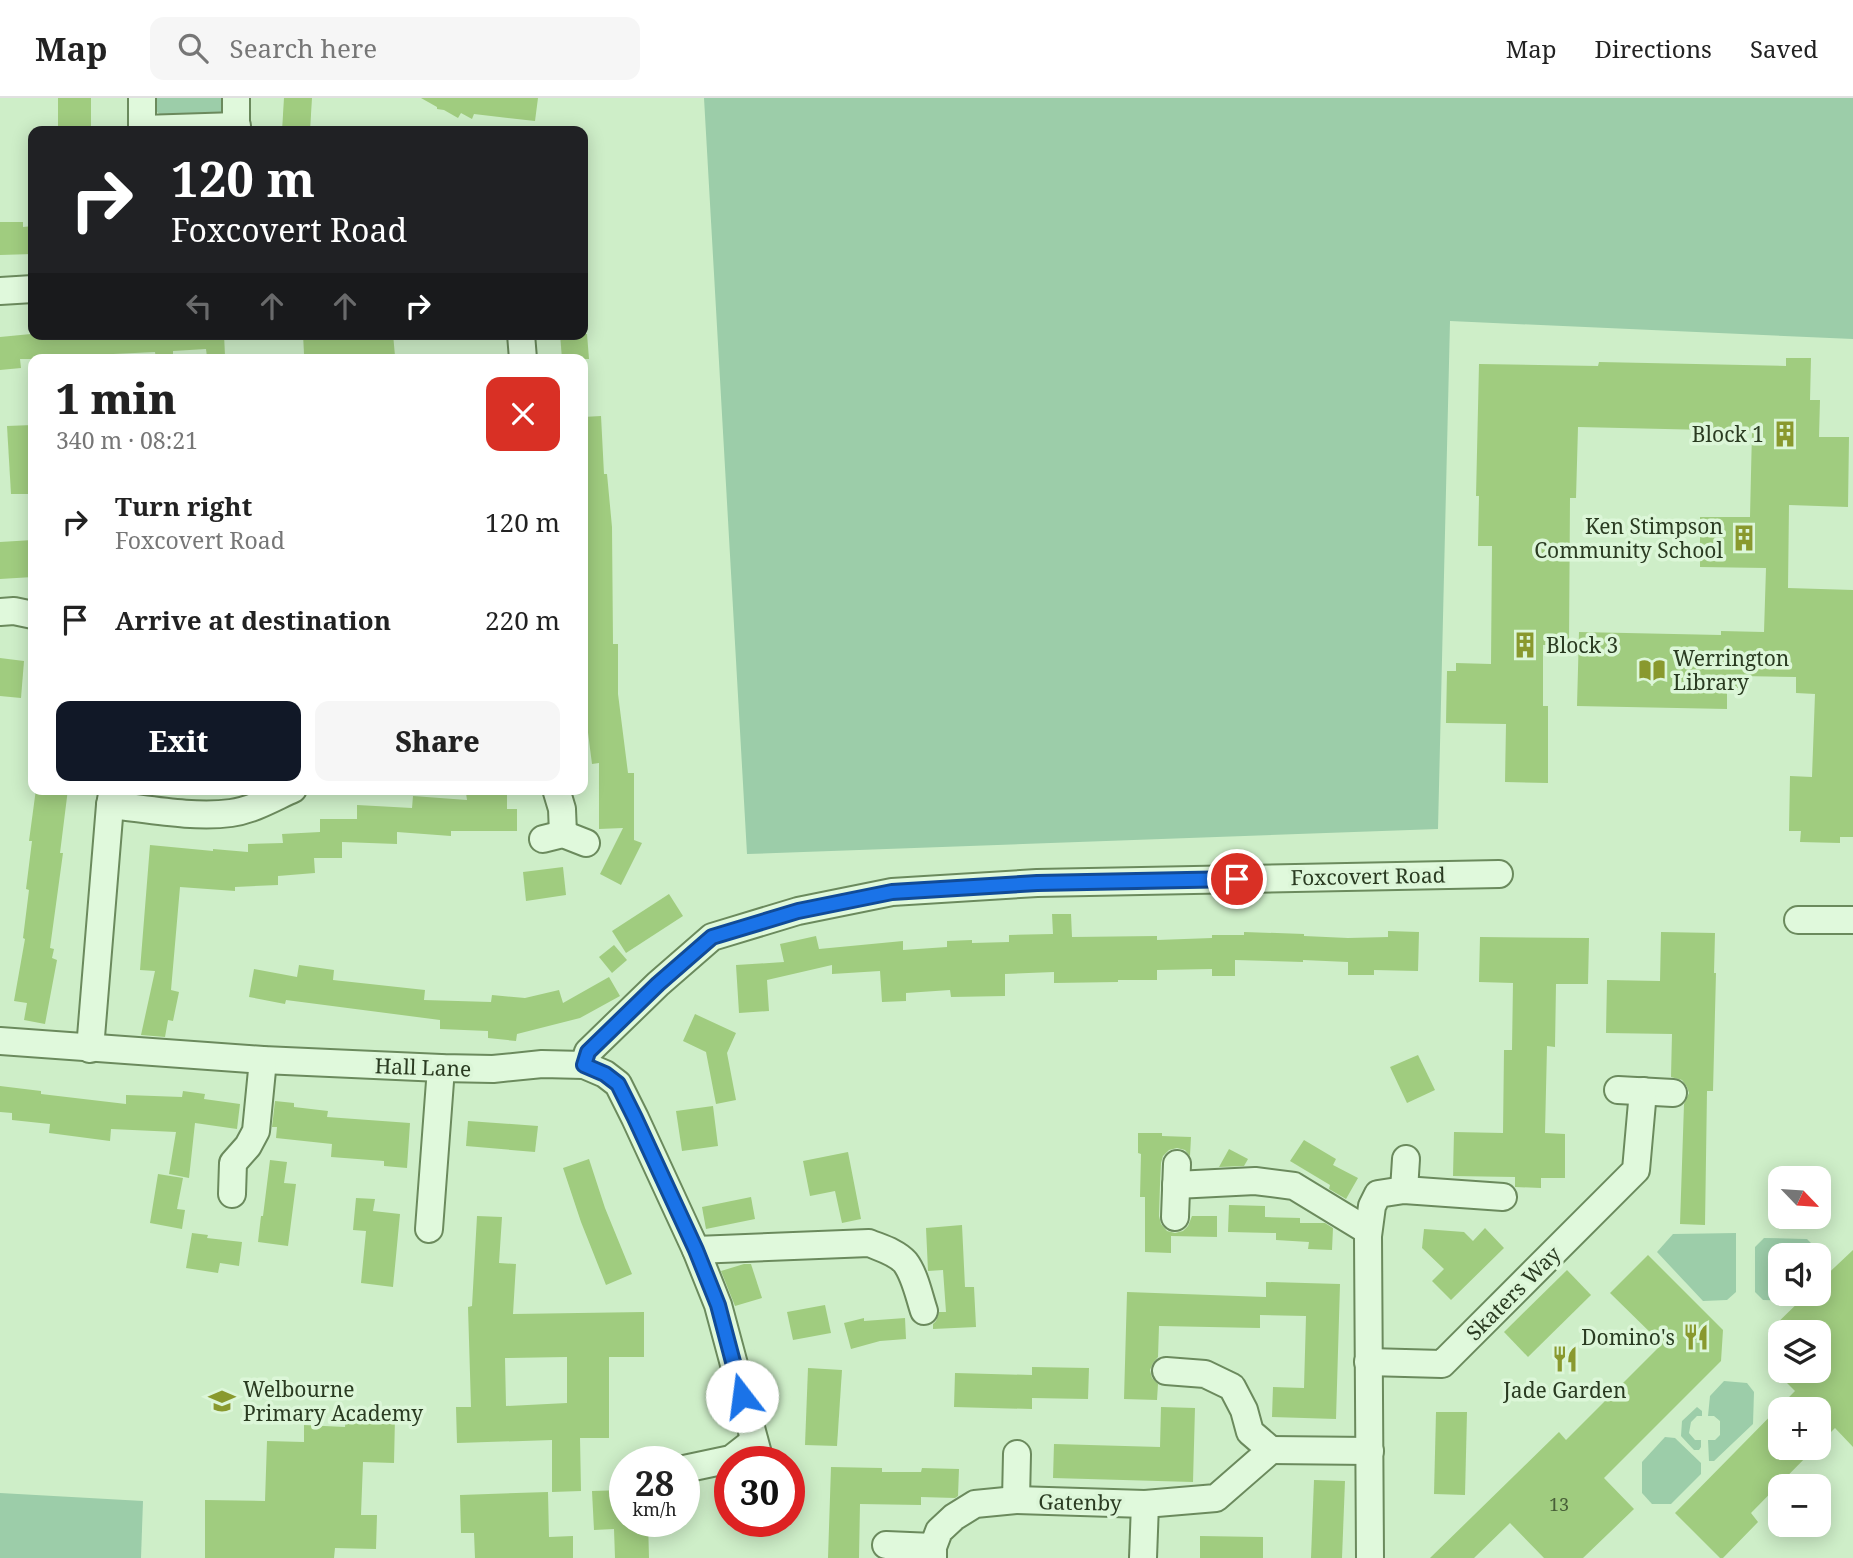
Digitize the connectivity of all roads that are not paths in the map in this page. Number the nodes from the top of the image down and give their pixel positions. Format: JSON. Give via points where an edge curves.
{"nodes":[{"id":1,"x":142,"y":98,"type":"edge"},
{"id":2,"x":236,"y":98,"type":"edge"},
{"id":3,"x":142,"y":126,"type":"edge"},
{"id":4,"x":237,"y":126,"type":"edge"},
{"id":5,"x":28,"y":289,"type":"edge"},
{"id":6,"x":0,"y":291,"type":"edge"},
{"id":7,"x":0,"y":612,"type":"edge"},
{"id":8,"x":28,"y":614,"type":"edge"},
{"id":9,"x":280,"y":795,"type":"edge"},
{"id":10,"x":558,"y":795,"type":"edge"},
{"id":11,"x":112,"y":797,"type":"edge"},
{"id":12,"x":564,"y":839,"type":"dead end"},
{"id":13,"x":1499,"y":873,"type":"dead end"},
{"id":14,"x":1798,"y":920,"type":"dead end"},
{"id":15,"x":1853,"y":920,"type":"edge"},
{"id":16,"x":0,"y":1041,"type":"edge"},
{"id":17,"x":90,"y":1049,"type":"junction"},
{"id":18,"x":263,"y":1060,"type":"junction"},
{"id":19,"x":584,"y":1065,"type":"junction"},
{"id":20,"x":441,"y":1068,"type":"junction"},
{"id":21,"x":1673,"y":1093,"type":"dead end"},
{"id":22,"x":1406,"y":1159,"type":"dead end"},
{"id":23,"x":1391,"y":1192,"type":"junction"},
{"id":24,"x":232,"y":1194,"type":"dead end"},
{"id":25,"x":1503,"y":1197,"type":"dead end"},
{"id":26,"x":1175,"y":1217,"type":"dead end"},
{"id":27,"x":429,"y":1229,"type":"dead end"},
{"id":28,"x":1368,"y":1231,"type":"junction"},
{"id":29,"x":696,"y":1250,"type":"junction"},
{"id":30,"x":925,"y":1311,"type":"dead end"},
{"id":31,"x":1368,"y":1363,"type":"junction"},
{"id":32,"x":1166,"y":1371,"type":"dead end"},
{"id":33,"x":756,"y":1446,"type":"edge"},
{"id":34,"x":1271,"y":1450,"type":"junction"},
{"id":35,"x":1370,"y":1451,"type":"junction"},
{"id":36,"x":1017,"y":1454,"type":"dead end"},
{"id":37,"x":1016,"y":1500,"type":"junction"},
{"id":38,"x":1145,"y":1504,"type":"junction"},
{"id":39,"x":886,"y":1545,"type":"dead end"},
{"id":40,"x":933,"y":1552,"type":"edge"},
{"id":41,"x":1143,"y":1558,"type":"edge"},
{"id":42,"x":1370,"y":1558,"type":"edge"}],
"edges":[{"from":1,"to":3,"type":"street"},
{"from":2,"to":4,"type":"street"},
{"from":5,"to":6,"type":"street"},
{"from":7,"to":8,"type":"street"},
{"from":9,"to":11,"type":"street","via":[[232,813],[199,813]]},
{"from":10,"to":12,"type":"street"},
{"from":11,"to":17,"type":"street"},
{"from":13,"to":19,"type":"street","name":"Foxcovert Road","via":[[1024,884],[892,892],[798,911],[712,937],[588,1052]]},
{"from":14,"to":15,"type":"street"},
{"from":16,"to":17,"type":"street","name":"Hall Lane"},
{"from":17,"to":18,"type":"street","name":"Hall Lane"},
{"from":18,"to":20,"type":"street","name":"Hall Lane"},
{"from":18,"to":24,"type":"street","via":[[256,1131],[233,1163]]},
{"from":19,"to":20,"type":"street","name":"Hall Lane"},
{"from":19,"to":29,"type":"street","via":[[618,1084]]},
{"from":20,"to":27,"type":"street"},
{"from":21,"to":31,"type":"street","name":"Skaters Way","via":[[1630,1091],[1636,1170],[1442,1364]]},
{"from":22,"to":23,"type":"street"},
{"from":23,"to":25,"type":"street"},
{"from":23,"to":28,"type":"street","via":[[1372,1206]]},
{"from":26,"to":28,"type":"street","via":[[1177,1175],[1294,1186]]},
{"from":28,"to":31,"type":"street"},
{"from":29,"to":30,"type":"street","via":[[869,1243],[904,1261]]},
{"from":29,"to":33,"type":"street","via":[[718,1305]]},
{"from":31,"to":35,"type":"street"},
{"from":32,"to":34,"type":"street","via":[[1205,1374],[1232,1387],[1250,1432]]},
{"from":34,"to":35,"type":"street"},
{"from":34,"to":38,"type":"street","name":"Gatenby","via":[[1216,1498]]},
{"from":35,"to":42,"type":"street"},
{"from":36,"to":37,"type":"street","name":"Gatenby"},
{"from":37,"to":38,"type":"street","name":"Gatenby"},
{"from":37,"to":40,"type":"street","name":"Gatenby","via":[[975,1504],[954,1517],[939,1531]]},
{"from":38,"to":41,"type":"street","name":"Gatenby"},
{"from":39,"to":40,"type":"street","name":"Gatenby"}]}
